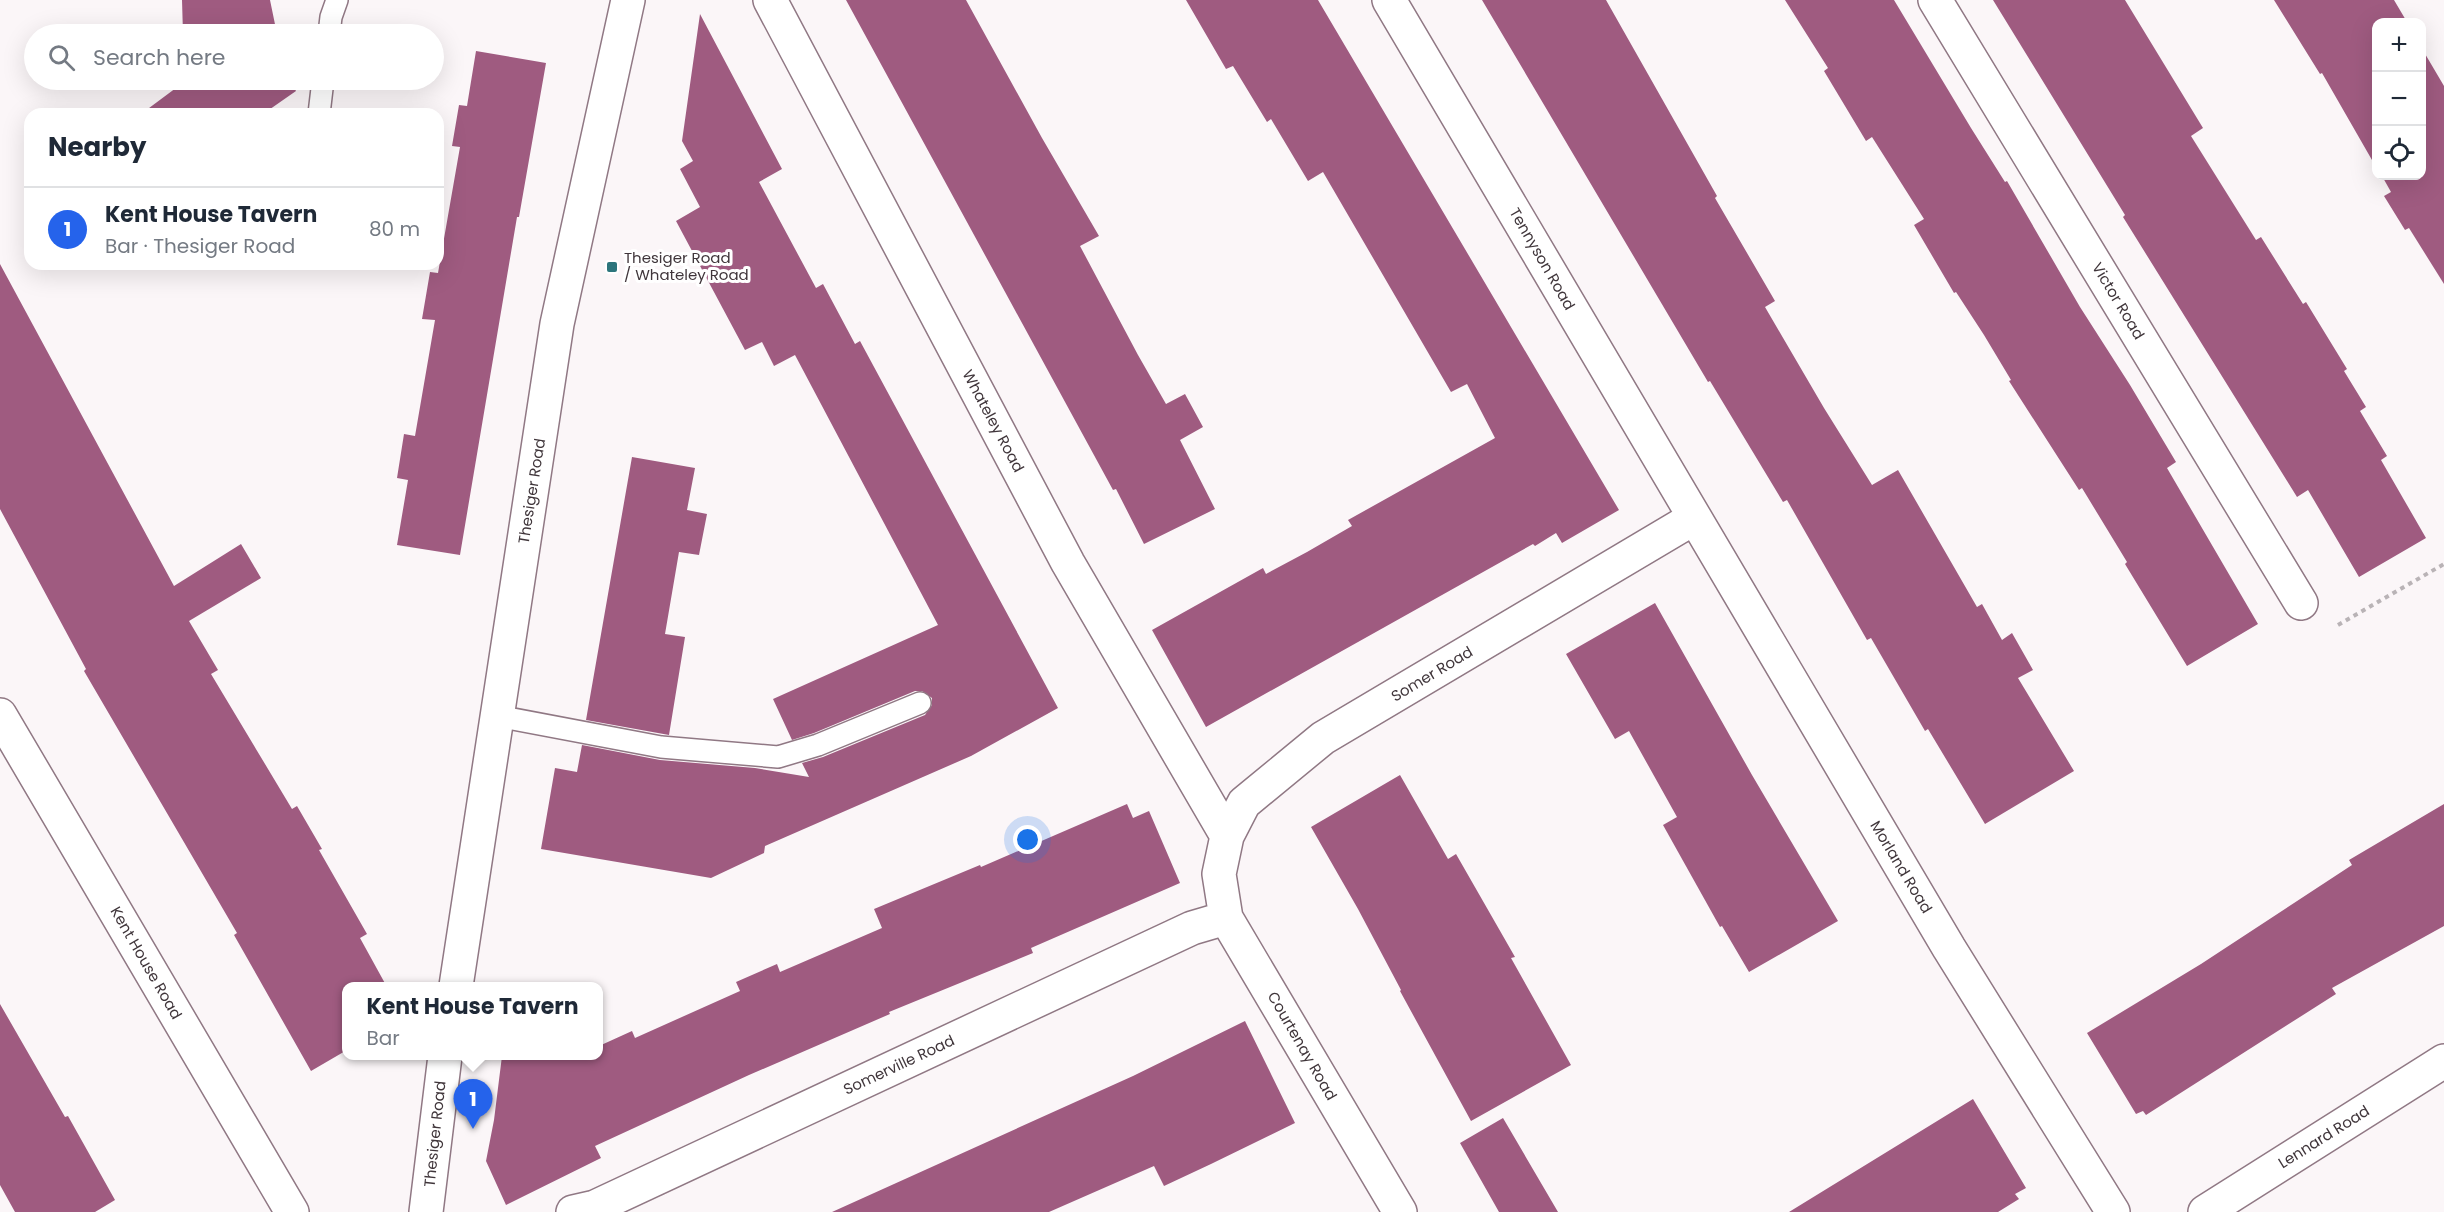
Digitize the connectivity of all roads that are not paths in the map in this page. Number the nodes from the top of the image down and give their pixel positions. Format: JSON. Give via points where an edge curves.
{"nodes":[{"id":1,"x":337,"y":0,"type":"edge"},
{"id":2,"x":626,"y":0,"type":"edge"},
{"id":3,"x":770,"y":0,"type":"edge"},
{"id":4,"x":1389,"y":0,"type":"edge"},
{"id":5,"x":1935,"y":0,"type":"edge"},
{"id":6,"x":330,"y":24,"type":"edge"},
{"id":7,"x":322,"y":90,"type":"edge"},
{"id":8,"x":320,"y":108,"type":"edge"},
{"id":9,"x":1694,"y":518,"type":"junction"},
{"id":10,"x":2301,"y":603,"type":"road end"},
{"id":11,"x":920,"y":703,"type":"dead end"},
{"id":12,"x":0,"y":715,"type":"edge"},
{"id":13,"x":498,"y":716,"type":"junction"},
{"id":14,"x":1227,"y":836,"type":"junction"},
{"id":15,"x":1219,"y":874,"type":"joint"},
{"id":16,"x":1227,"y":918,"type":"junction"},
{"id":17,"x":457,"y":982,"type":"edge"},
{"id":18,"x":445,"y":1060,"type":"edge"},
{"id":19,"x":2444,"y":1061,"type":"edge"},
{"id":20,"x":584,"y":1210,"type":"edge"},
{"id":21,"x":292,"y":1212,"type":"edge"},
{"id":22,"x":426,"y":1212,"type":"edge"},
{"id":23,"x":1400,"y":1212,"type":"edge"},
{"id":24,"x":2113,"y":1212,"type":"edge"},
{"id":25,"x":2205,"y":1212,"type":"edge"}],
"edges":[{"from":1,"to":6,"type":"lane"},
{"from":2,"to":13,"type":"street","name":"Thesiger Road","via":[[557,324]]},
{"from":3,"to":14,"type":"street","name":"Whateley Road","via":[[1068,563]]},
{"from":4,"to":9,"type":"street","name":"Tennyson Road"},
{"from":5,"to":10,"type":"street","name":"Victor Road"},
{"from":7,"to":8,"type":"lane"},
{"from":9,"to":14,"type":"street","name":"Somer Road","via":[[1323,738],[1244,803]]},
{"from":9,"to":24,"type":"street","name":"Morland Road","via":[[1949,948]]},
{"from":11,"to":13,"type":"lane","via":[[818,745],[778,757],[661,747]]},
{"from":12,"to":21,"type":"street","name":"Kent House Road"},
{"from":13,"to":17,"type":"street","name":"Thesiger Road"},
{"from":14,"to":15,"type":"street","name":"Somer Road"},
{"from":15,"to":16,"type":"street","name":"Courtenay Road"},
{"from":16,"to":20,"type":"street","name":"Somerville Road","via":[[1192,928]]},
{"from":16,"to":23,"type":"street","name":"Courtenay Road"},
{"from":18,"to":22,"type":"street","name":"Thesiger Road"},
{"from":19,"to":25,"type":"street","name":"Lennard Road"}]}
